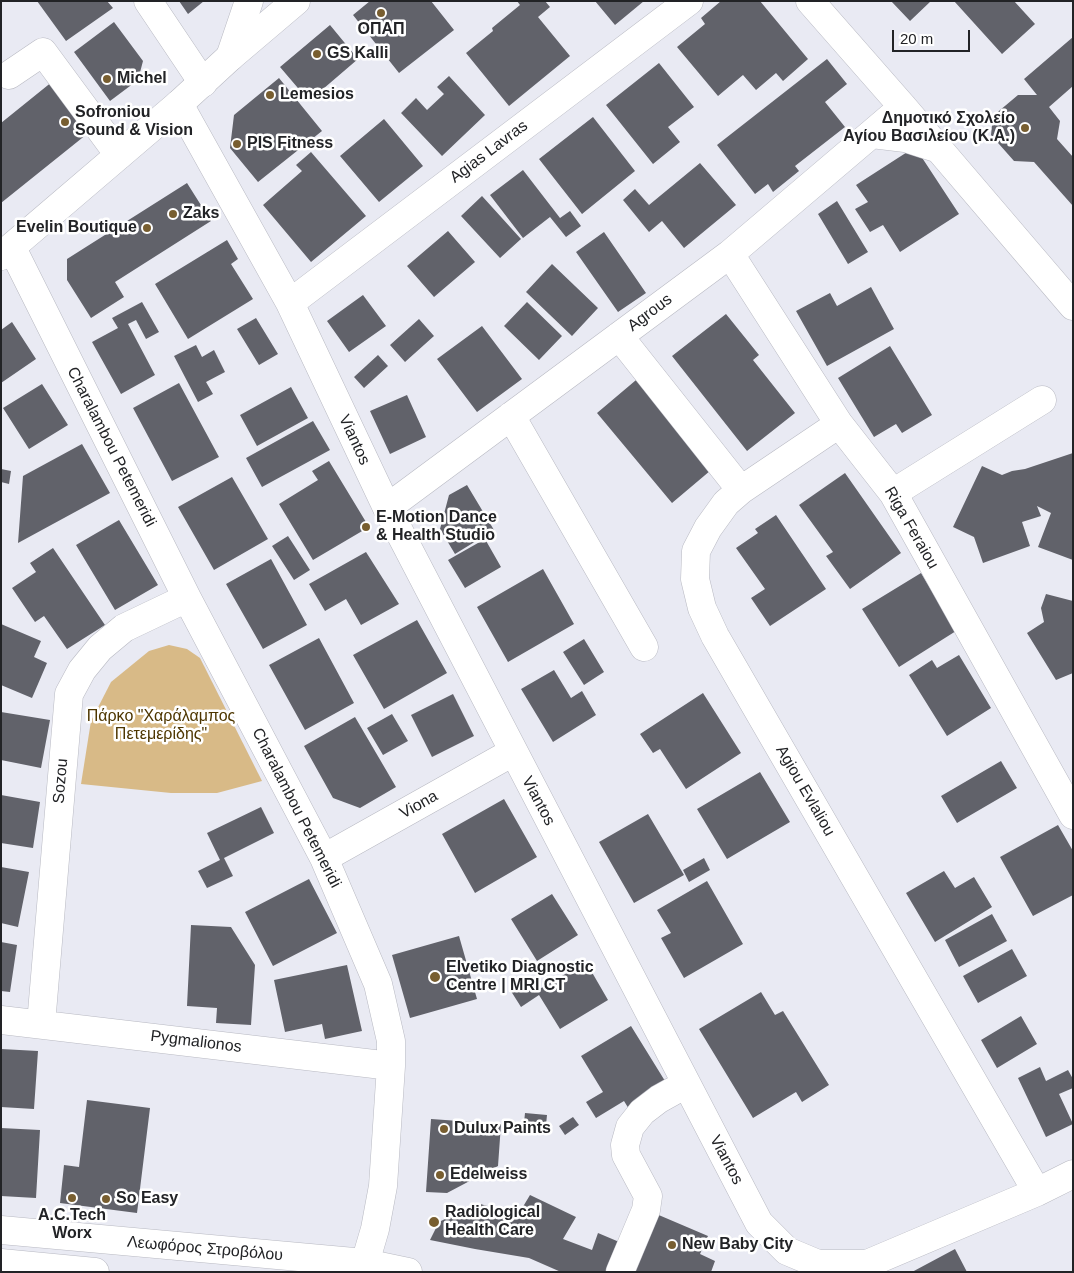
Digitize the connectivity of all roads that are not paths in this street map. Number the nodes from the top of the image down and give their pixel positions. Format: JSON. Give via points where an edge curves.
{"nodes":[{"id":1,"x":148,"y":1,"type":"edge"},
{"id":2,"x":249,"y":1,"type":"edge"},
{"id":3,"x":296,"y":1,"type":"edge"},
{"id":4,"x":689,"y":1,"type":"edge"},
{"id":5,"x":810,"y":1,"type":"edge"},
{"id":6,"x":230,"y":58,"type":"junction"},
{"id":7,"x":9,"y":75,"type":"dead end"},
{"id":8,"x":203,"y":83,"type":"junction"},
{"id":9,"x":179,"y":104,"type":"junction"},
{"id":10,"x":903,"y":107,"type":"junction"},
{"id":11,"x":872,"y":134,"type":"junction"},
{"id":12,"x":939,"y":149,"type":"junction"},
{"id":13,"x":119,"y":155,"type":"junction"},
{"id":14,"x":6,"y":252,"type":"edge"},
{"id":15,"x":730,"y":254,"type":"junction"},
{"id":16,"x":290,"y":303,"type":"junction"},
{"id":17,"x":1073,"y":306,"type":"edge"},
{"id":18,"x":619,"y":336,"type":"junction"},
{"id":19,"x":1042,"y":400,"type":"dead end"},
{"id":20,"x":511,"y":416,"type":"junction"},
{"id":21,"x":839,"y":424,"type":"junction"},
{"id":22,"x":741,"y":490,"type":"junction"},
{"id":23,"x":893,"y":493,"type":"junction"},
{"id":24,"x":387,"y":508,"type":"junction"},
{"id":25,"x":186,"y":598,"type":"junction"},
{"id":26,"x":644,"y":646,"type":"dead end"},
{"id":27,"x":513,"y":752,"type":"junction"},
{"id":28,"x":1073,"y":815,"type":"edge"},
{"id":29,"x":324,"y":858,"type":"junction"},
{"id":30,"x":1,"y":1020,"type":"edge"},
{"id":31,"x":41,"y":1024,"type":"junction"},
{"id":32,"x":392,"y":1066,"type":"junction"},
{"id":33,"x":686,"y":1084,"type":"junction"},
{"id":34,"x":1073,"y":1174,"type":"edge"},
{"id":35,"x":1037,"y":1192,"type":"junction"},
{"id":36,"x":1,"y":1230,"type":"edge"},
{"id":37,"x":1,"y":1263,"type":"edge"},
{"id":38,"x":365,"y":1263,"type":"junction"},
{"id":39,"x":96,"y":1272,"type":"edge"},
{"id":40,"x":408,"y":1272,"type":"edge"},
{"id":41,"x":620,"y":1272,"type":"edge"}],
"edges":[{"from":1,"to":8,"type":"street"},
{"from":2,"to":6,"type":"street"},
{"from":3,"to":6,"type":"street"},
{"from":4,"to":16,"type":"street","name":"Agias Lavras"},
{"from":5,"to":10,"type":"street"},
{"from":6,"to":8,"type":"street"},
{"from":7,"to":13,"type":"street","via":[[43,52]]},
{"from":8,"to":9,"type":"street"},
{"from":9,"to":13,"type":"street"},
{"from":9,"to":16,"type":"street","name":"Viantos"},
{"from":10,"to":11,"type":"street","name":"Agrous"},
{"from":10,"to":12,"type":"street"},
{"from":11,"to":12,"type":"street","via":[[905,138]]},
{"from":11,"to":15,"type":"street","name":"Agrous"},
{"from":12,"to":17,"type":"street"},
{"from":13,"to":14,"type":"street"},
{"from":14,"to":25,"type":"street","name":"Charalambou Petemeridi"},
{"from":15,"to":18,"type":"street","name":"Agrous"},
{"from":15,"to":21,"type":"street","name":"Riga Feraiou"},
{"from":16,"to":24,"type":"street","name":"Viantos"},
{"from":18,"to":20,"type":"street","name":"Agrous"},
{"from":18,"to":22,"type":"street"},
{"from":19,"to":23,"type":"street"},
{"from":20,"to":24,"type":"street","name":"Agrous"},
{"from":20,"to":26,"type":"street"},
{"from":21,"to":22,"type":"street","name":"Agiou Evlaliou"},
{"from":21,"to":23,"type":"street","name":"Riga Feraiou"},
{"from":22,"to":35,"type":"street","name":"Agiou Evlaliou","via":[[726,503],[696,551],[694,579],[702,608],[715,636]]},
{"from":23,"to":28,"type":"street","name":"Riga Feraiou"},
{"from":24,"to":27,"type":"street","name":"Viantos"},
{"from":25,"to":29,"type":"street","name":"Charalambou Petemeridi"},
{"from":25,"to":31,"type":"street","name":"Sozou","via":[[124,628],[100,648],[82,670],[69,694]]},
{"from":27,"to":29,"type":"street","name":"Viona"},
{"from":27,"to":33,"type":"street","name":"Viantos"},
{"from":29,"to":32,"type":"street","name":"Charalambou Petemeridi","via":[[378,984],[391,1041]]},
{"from":30,"to":31,"type":"street","name":"Pygmalionos"},
{"from":31,"to":32,"type":"street","name":"Pygmalionos"},
{"from":32,"to":38,"type":"street","name":"Charalambou Petemeridi","via":[[384,1186]]},
{"from":33,"to":35,"type":"street","name":"Viantos","via":[[759,1223],[787,1251],[818,1264],[867,1264]]},
{"from":33,"to":41,"type":"street","via":[[659,1099],[630,1126],[626,1155],[648,1196],[646,1210]]},
{"from":34,"to":35,"type":"street"},
{"from":36,"to":38,"type":"street","name":"Λεωφόρος Στροβόλου"},
{"from":37,"to":39,"type":"street"},
{"from":38,"to":40,"type":"street","name":"Λεωφόρος Στροβόλου"}]}
